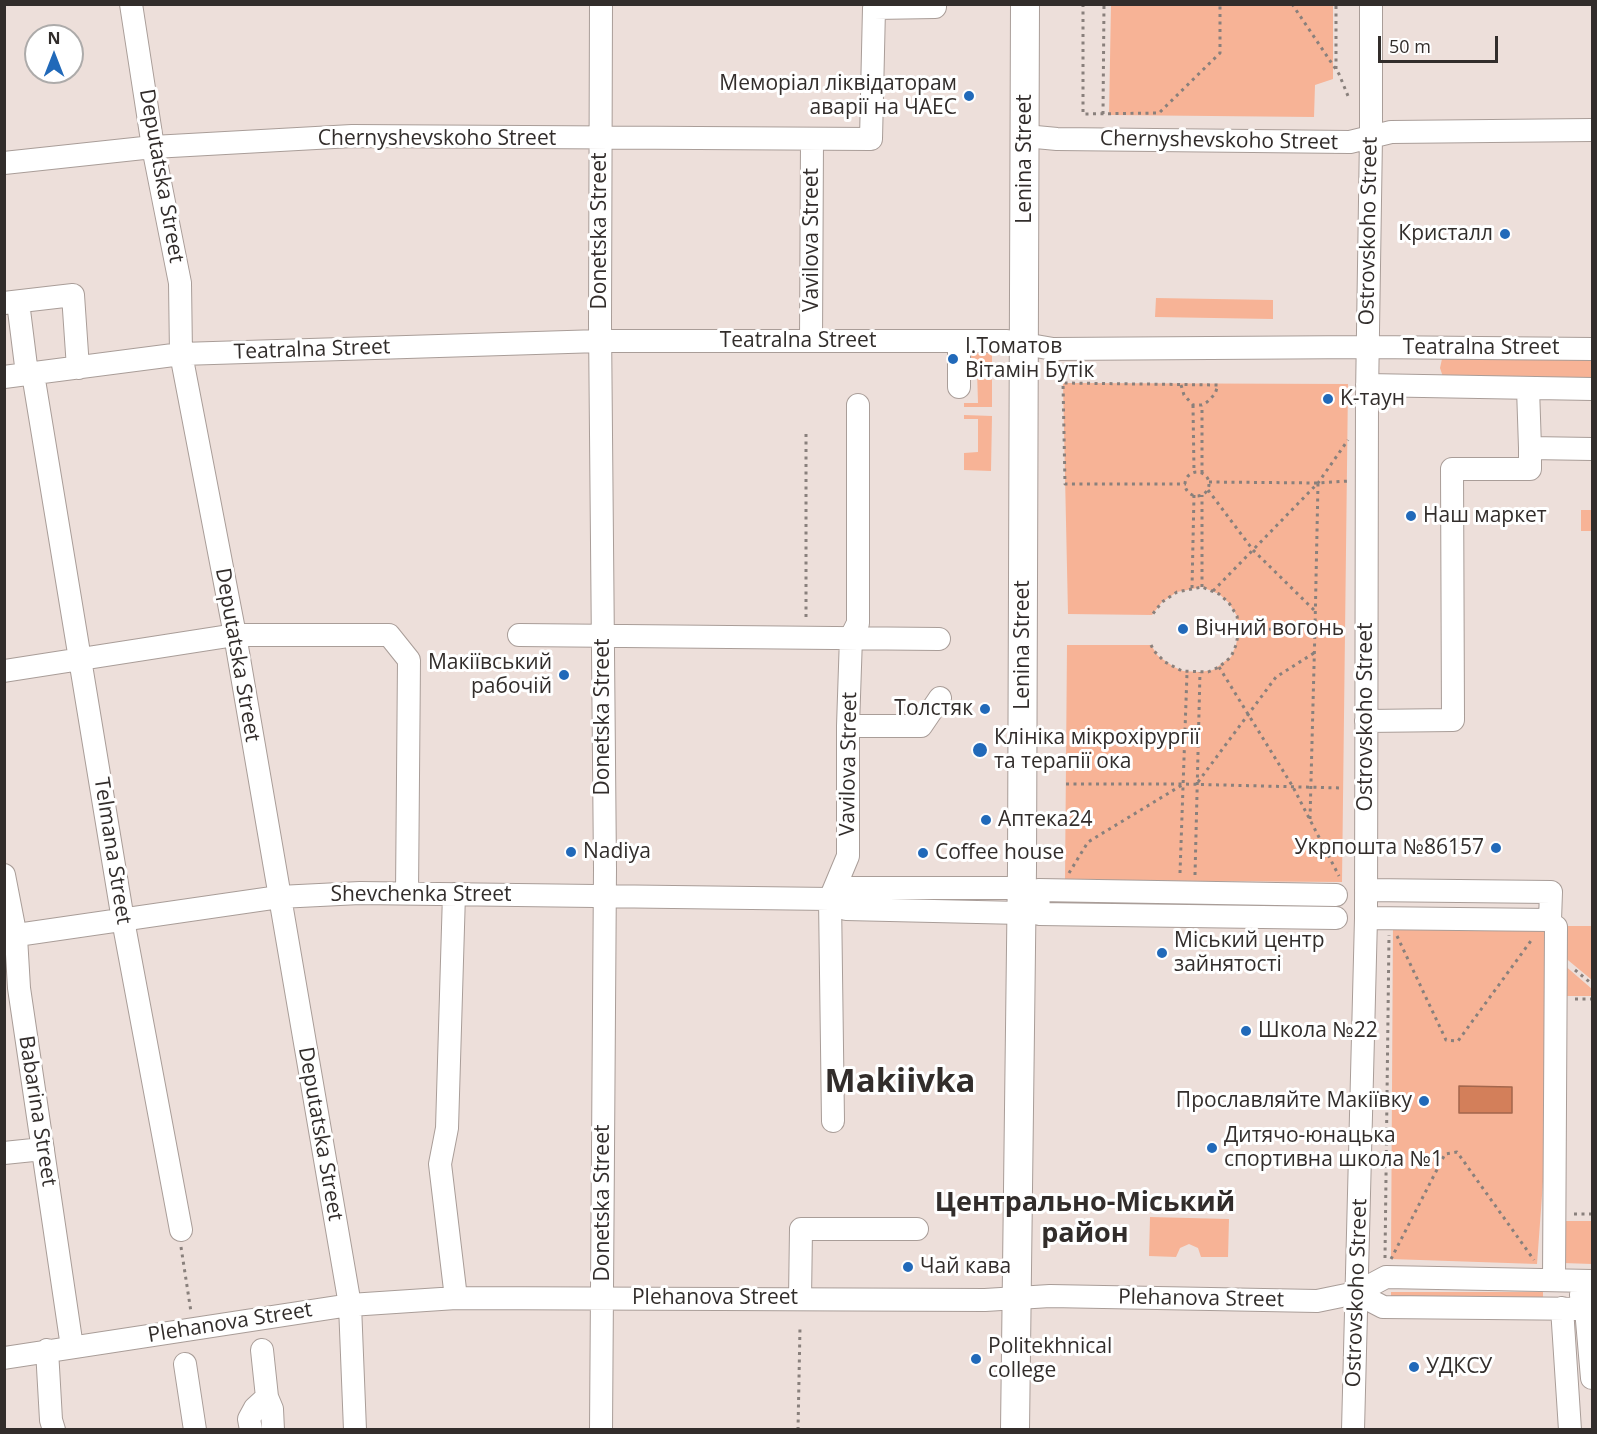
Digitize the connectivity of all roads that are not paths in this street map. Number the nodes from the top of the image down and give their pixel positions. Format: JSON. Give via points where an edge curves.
{"nodes":[{"id":1,"x":131,"y":4,"type":"edge"},
{"id":2,"x":601,"y":4,"type":"edge"},
{"id":3,"x":935,"y":4,"type":"edge"},
{"id":4,"x":1025,"y":4,"type":"edge"},
{"id":5,"x":1371,"y":4,"type":"edge"},
{"id":6,"x":1593,"y":130,"type":"edge"},
{"id":7,"x":1025,"y":136,"type":"junction"},
{"id":8,"x":1371,"y":136,"type":"junction"},
{"id":9,"x":601,"y":139,"type":"junction"},
{"id":10,"x":812,"y":139,"type":"junction"},
{"id":11,"x":153,"y":147,"type":"junction"},
{"id":12,"x":4,"y":163,"type":"edge"},
{"id":13,"x":11,"y":303,"type":"edge"},
{"id":14,"x":600,"y":340,"type":"junction"},
{"id":15,"x":811,"y":341,"type":"junction"},
{"id":16,"x":959,"y":341,"type":"junction"},
{"id":17,"x":1024,"y":345,"type":"junction"},
{"id":18,"x":1367,"y":347,"type":"junction"},
{"id":19,"x":1593,"y":349,"type":"edge"},
{"id":20,"x":181,"y":354,"type":"junction"},
{"id":21,"x":78,"y":368,"type":"junction"},
{"id":22,"x":21,"y":375,"type":"edge"},
{"id":23,"x":1367,"y":385,"type":"junction"},
{"id":24,"x":959,"y":387,"type":"dead end"},
{"id":25,"x":1528,"y":388,"type":"junction"},
{"id":26,"x":1593,"y":389,"type":"edge"},
{"id":27,"x":858,"y":405,"type":"dead end"},
{"id":28,"x":1530,"y":448,"type":"junction"},
{"id":29,"x":1593,"y":449,"type":"edge"},
{"id":30,"x":235,"y":635,"type":"junction"},
{"id":31,"x":519,"y":635,"type":"dead end"},
{"id":32,"x":603,"y":635,"type":"junction"},
{"id":33,"x":851,"y":637,"type":"junction"},
{"id":34,"x":939,"y":639,"type":"dead end"},
{"id":35,"x":81,"y":660,"type":"junction"},
{"id":36,"x":4,"y":671,"type":"edge"},
{"id":37,"x":939,"y":698,"type":"dead end"},
{"id":38,"x":1366,"y":721,"type":"junction"},
{"id":39,"x":848,"y":726,"type":"junction"},
{"id":40,"x":4,"y":875,"type":"edge"},
{"id":41,"x":1339,"y":889,"type":"road end"},
{"id":42,"x":1366,"y":890,"type":"junction"},
{"id":43,"x":407,"y":893,"type":"junction"},
{"id":44,"x":454,"y":894,"type":"junction"},
{"id":45,"x":604,"y":896,"type":"junction"},
{"id":46,"x":279,"y":897,"type":"junction"},
{"id":47,"x":830,"y":899,"type":"junction"},
{"id":48,"x":1021,"y":901,"type":"junction"},
{"id":49,"x":1336,"y":918,"type":"dead end"},
{"id":50,"x":1366,"y":918,"type":"junction"},
{"id":51,"x":123,"y":920,"type":"junction"},
{"id":52,"x":1556,"y":927,"type":"road end"},
{"id":53,"x":15,"y":938,"type":"junction"},
{"id":54,"x":4,"y":967,"type":"edge"},
{"id":55,"x":19,"y":988,"type":"junction"},
{"id":56,"x":15,"y":1034,"type":"edge"},
{"id":57,"x":833,"y":1121,"type":"dead end"},
{"id":58,"x":43,"y":1149,"type":"junction"},
{"id":59,"x":4,"y":1153,"type":"edge"},
{"id":60,"x":917,"y":1229,"type":"dead end"},
{"id":61,"x":181,"y":1230,"type":"road end"},
{"id":62,"x":1559,"y":1280,"type":"junction"},
{"id":63,"x":1593,"y":1281,"type":"edge"},
{"id":64,"x":1356,"y":1293,"type":"junction"},
{"id":65,"x":456,"y":1298,"type":"junction"},
{"id":66,"x":602,"y":1298,"type":"junction"},
{"id":67,"x":800,"y":1299,"type":"junction"},
{"id":68,"x":1016,"y":1299,"type":"junction"},
{"id":69,"x":350,"y":1305,"type":"junction"},
{"id":70,"x":1562,"y":1308,"type":"junction"},
{"id":71,"x":1589,"y":1309,"type":"edge"},
{"id":72,"x":72,"y":1347,"type":"junction"},
{"id":73,"x":47,"y":1350,"type":"junction"},
{"id":74,"x":262,"y":1350,"type":"dead end"},
{"id":75,"x":4,"y":1358,"type":"edge"},
{"id":76,"x":185,"y":1364,"type":"dead end"},
{"id":77,"x":1593,"y":1378,"type":"edge"},
{"id":78,"x":267,"y":1397,"type":"junction"},
{"id":79,"x":54,"y":1430,"type":"edge"},
{"id":80,"x":195,"y":1430,"type":"edge"},
{"id":81,"x":251,"y":1430,"type":"edge"},
{"id":82,"x":273,"y":1430,"type":"edge"},
{"id":83,"x":355,"y":1430,"type":"edge"},
{"id":84,"x":601,"y":1430,"type":"edge"},
{"id":85,"x":1015,"y":1430,"type":"edge"},
{"id":86,"x":1353,"y":1430,"type":"edge"},
{"id":87,"x":1570,"y":1430,"type":"edge"}],
"edges":[{"from":1,"to":11,"type":"street","name":"Deputatska Street"},
{"from":2,"to":9,"type":"street","name":"Donetska Street"},
{"from":3,"to":10,"type":"street","name":"Chernyshevskoho Street","via":[[874,8],[870,139]]},
{"from":4,"to":7,"type":"main road","name":"Lenina Street"},
{"from":5,"to":8,"type":"street","name":"Ostrovskoho Street"},
{"from":6,"to":8,"type":"street","name":"Chernyshevskoho Street","via":[[1391,132]]},
{"from":7,"to":8,"type":"street","name":"Chernyshevskoho Street","via":[[1350,142]]},
{"from":7,"to":17,"type":"main road","name":"Lenina Street"},
{"from":8,"to":18,"type":"street","name":"Ostrovskoho Street"},
{"from":9,"to":10,"type":"street","name":"Chernyshevskoho Street"},
{"from":9,"to":11,"type":"street","name":"Chernyshevskoho Street","via":[[352,136]]},
{"from":9,"to":14,"type":"street","name":"Donetska Street"},
{"from":10,"to":15,"type":"street","name":"Vavilova Street"},
{"from":11,"to":12,"type":"street","name":"Chernyshevskoho Street"},
{"from":11,"to":20,"type":"street","name":"Deputatska Street","via":[[180,283]]},
{"from":13,"to":21,"type":"street","via":[[73,295]]},
{"from":13,"to":22,"type":"street","name":"Telmana Street"},
{"from":14,"to":15,"type":"street","name":"Teatralna Street"},
{"from":14,"to":20,"type":"street","name":"Teatralna Street"},
{"from":14,"to":32,"type":"street","name":"Donetska Street"},
{"from":15,"to":16,"type":"street","name":"Teatralna Street"},
{"from":16,"to":17,"type":"street","name":"Teatralna Street"},
{"from":16,"to":24,"type":"street"},
{"from":17,"to":18,"type":"street","name":"Teatralna Street","via":[[1053,349]]},
{"from":17,"to":48,"type":"main road","name":"Lenina Street"},
{"from":18,"to":19,"type":"street","name":"Teatralna Street"},
{"from":18,"to":23,"type":"street","name":"Ostrovskoho Street"},
{"from":20,"to":21,"type":"street","name":"Teatralna Street"},
{"from":20,"to":30,"type":"street","name":"Deputatska Street"},
{"from":21,"to":22,"type":"street","name":"Teatralna Street"},
{"from":22,"to":35,"type":"street","name":"Telmana Street"},
{"from":23,"to":25,"type":"street","name":"Teatralna Street"},
{"from":23,"to":38,"type":"street","name":"Ostrovskoho Street"},
{"from":25,"to":26,"type":"street","name":"Teatralna Street"},
{"from":25,"to":28,"type":"street"},
{"from":27,"to":33,"type":"street","name":"Vavilova Street","via":[[858,623]]},
{"from":28,"to":29,"type":"street"},
{"from":28,"to":38,"type":"street","via":[[1530,469],[1452,468],[1453,720]]},
{"from":30,"to":35,"type":"street"},
{"from":30,"to":43,"type":"street","via":[[389,635],[409,660]]},
{"from":30,"to":46,"type":"street","name":"Deputatska Street"},
{"from":31,"to":32,"type":"street"},
{"from":32,"to":33,"type":"street"},
{"from":32,"to":45,"type":"street","name":"Donetska Street"},
{"from":33,"to":34,"type":"street"},
{"from":33,"to":39,"type":"street","name":"Vavilova Street"},
{"from":35,"to":36,"type":"street"},
{"from":35,"to":51,"type":"street","name":"Telmana Street"},
{"from":37,"to":39,"type":"street","via":[[921,726]]},
{"from":38,"to":42,"type":"street","name":"Ostrovskoho Street"},
{"from":39,"to":47,"type":"street","name":"Vavilova Street","via":[[848,856]]},
{"from":40,"to":53,"type":"street","name":"Babarina Street"},
{"from":41,"to":49,"type":"street","via":[[1038,890],[1039,914]]},
{"from":42,"to":50,"type":"street","name":"Ostrovskoho Street"},
{"from":42,"to":50,"type":"street","via":[[1551,892],[1550,920]]},
{"from":43,"to":44,"type":"street","name":"Shevchenka Street"},
{"from":43,"to":46,"type":"street","name":"Shevchenka Street"},
{"from":44,"to":45,"type":"street","name":"Shevchenka Street"},
{"from":44,"to":65,"type":"street","via":[[447,1128],[440,1164]]},
{"from":45,"to":47,"type":"street","name":"Shevchenka Street"},
{"from":45,"to":66,"type":"street","name":"Donetska Street"},
{"from":46,"to":51,"type":"street","name":"Shevchenka Street"},
{"from":46,"to":69,"type":"street","name":"Deputatska Street"},
{"from":47,"to":48,"type":"street","name":"Shevchenka Street","via":[[846,909]]},
{"from":47,"to":57,"type":"street","name":"Vavilova Street"},
{"from":48,"to":68,"type":"main road","name":"Lenina Street"},
{"from":50,"to":64,"type":"street","name":"Ostrovskoho Street"},
{"from":51,"to":53,"type":"street","name":"Shevchenka Street"},
{"from":51,"to":61,"type":"street","name":"Telmana Street"},
{"from":52,"to":62,"type":"street"},
{"from":53,"to":55,"type":"street","name":"Babarina Street"},
{"from":54,"to":55,"type":"street"},
{"from":55,"to":56,"type":"street","name":"Babarina Street"},
{"from":56,"to":58,"type":"street","name":"Babarina Street"},
{"from":58,"to":59,"type":"street"},
{"from":58,"to":72,"type":"street","name":"Babarina Street"},
{"from":60,"to":67,"type":"street","via":[[801,1229]]},
{"from":62,"to":63,"type":"street","name":"Plehanova Street"},
{"from":62,"to":64,"type":"street","name":"Plehanova Street","via":[[1386,1276]]},
{"from":62,"to":71,"type":"street","via":[[1575,1287]]},
{"from":64,"to":68,"type":"street","name":"Plehanova Street","via":[[1317,1301],[1050,1296]]},
{"from":64,"to":70,"type":"street","via":[[1383,1307]]},
{"from":64,"to":86,"type":"street","name":"Ostrovskoho Street"},
{"from":65,"to":66,"type":"street","name":"Plehanova Street"},
{"from":65,"to":69,"type":"street","name":"Plehanova Street"},
{"from":66,"to":67,"type":"street","name":"Plehanova Street"},
{"from":66,"to":84,"type":"street","name":"Donetska Street"},
{"from":67,"to":68,"type":"street","name":"Plehanova Street"},
{"from":68,"to":85,"type":"main road","name":"Lenina Street"},
{"from":69,"to":72,"type":"street","name":"Plehanova Street"},
{"from":69,"to":83,"type":"street","name":"Deputatska Street"},
{"from":70,"to":71,"type":"street"},
{"from":70,"to":87,"type":"street"},
{"from":71,"to":77,"type":"street"},
{"from":72,"to":73,"type":"street","name":"Plehanova Street"},
{"from":73,"to":75,"type":"street","name":"Plehanova Street"},
{"from":73,"to":79,"type":"street"},
{"from":74,"to":78,"type":"street"},
{"from":76,"to":80,"type":"street"},
{"from":78,"to":81,"type":"street","via":[[249,1419]]},
{"from":78,"to":82,"type":"street"}]}
